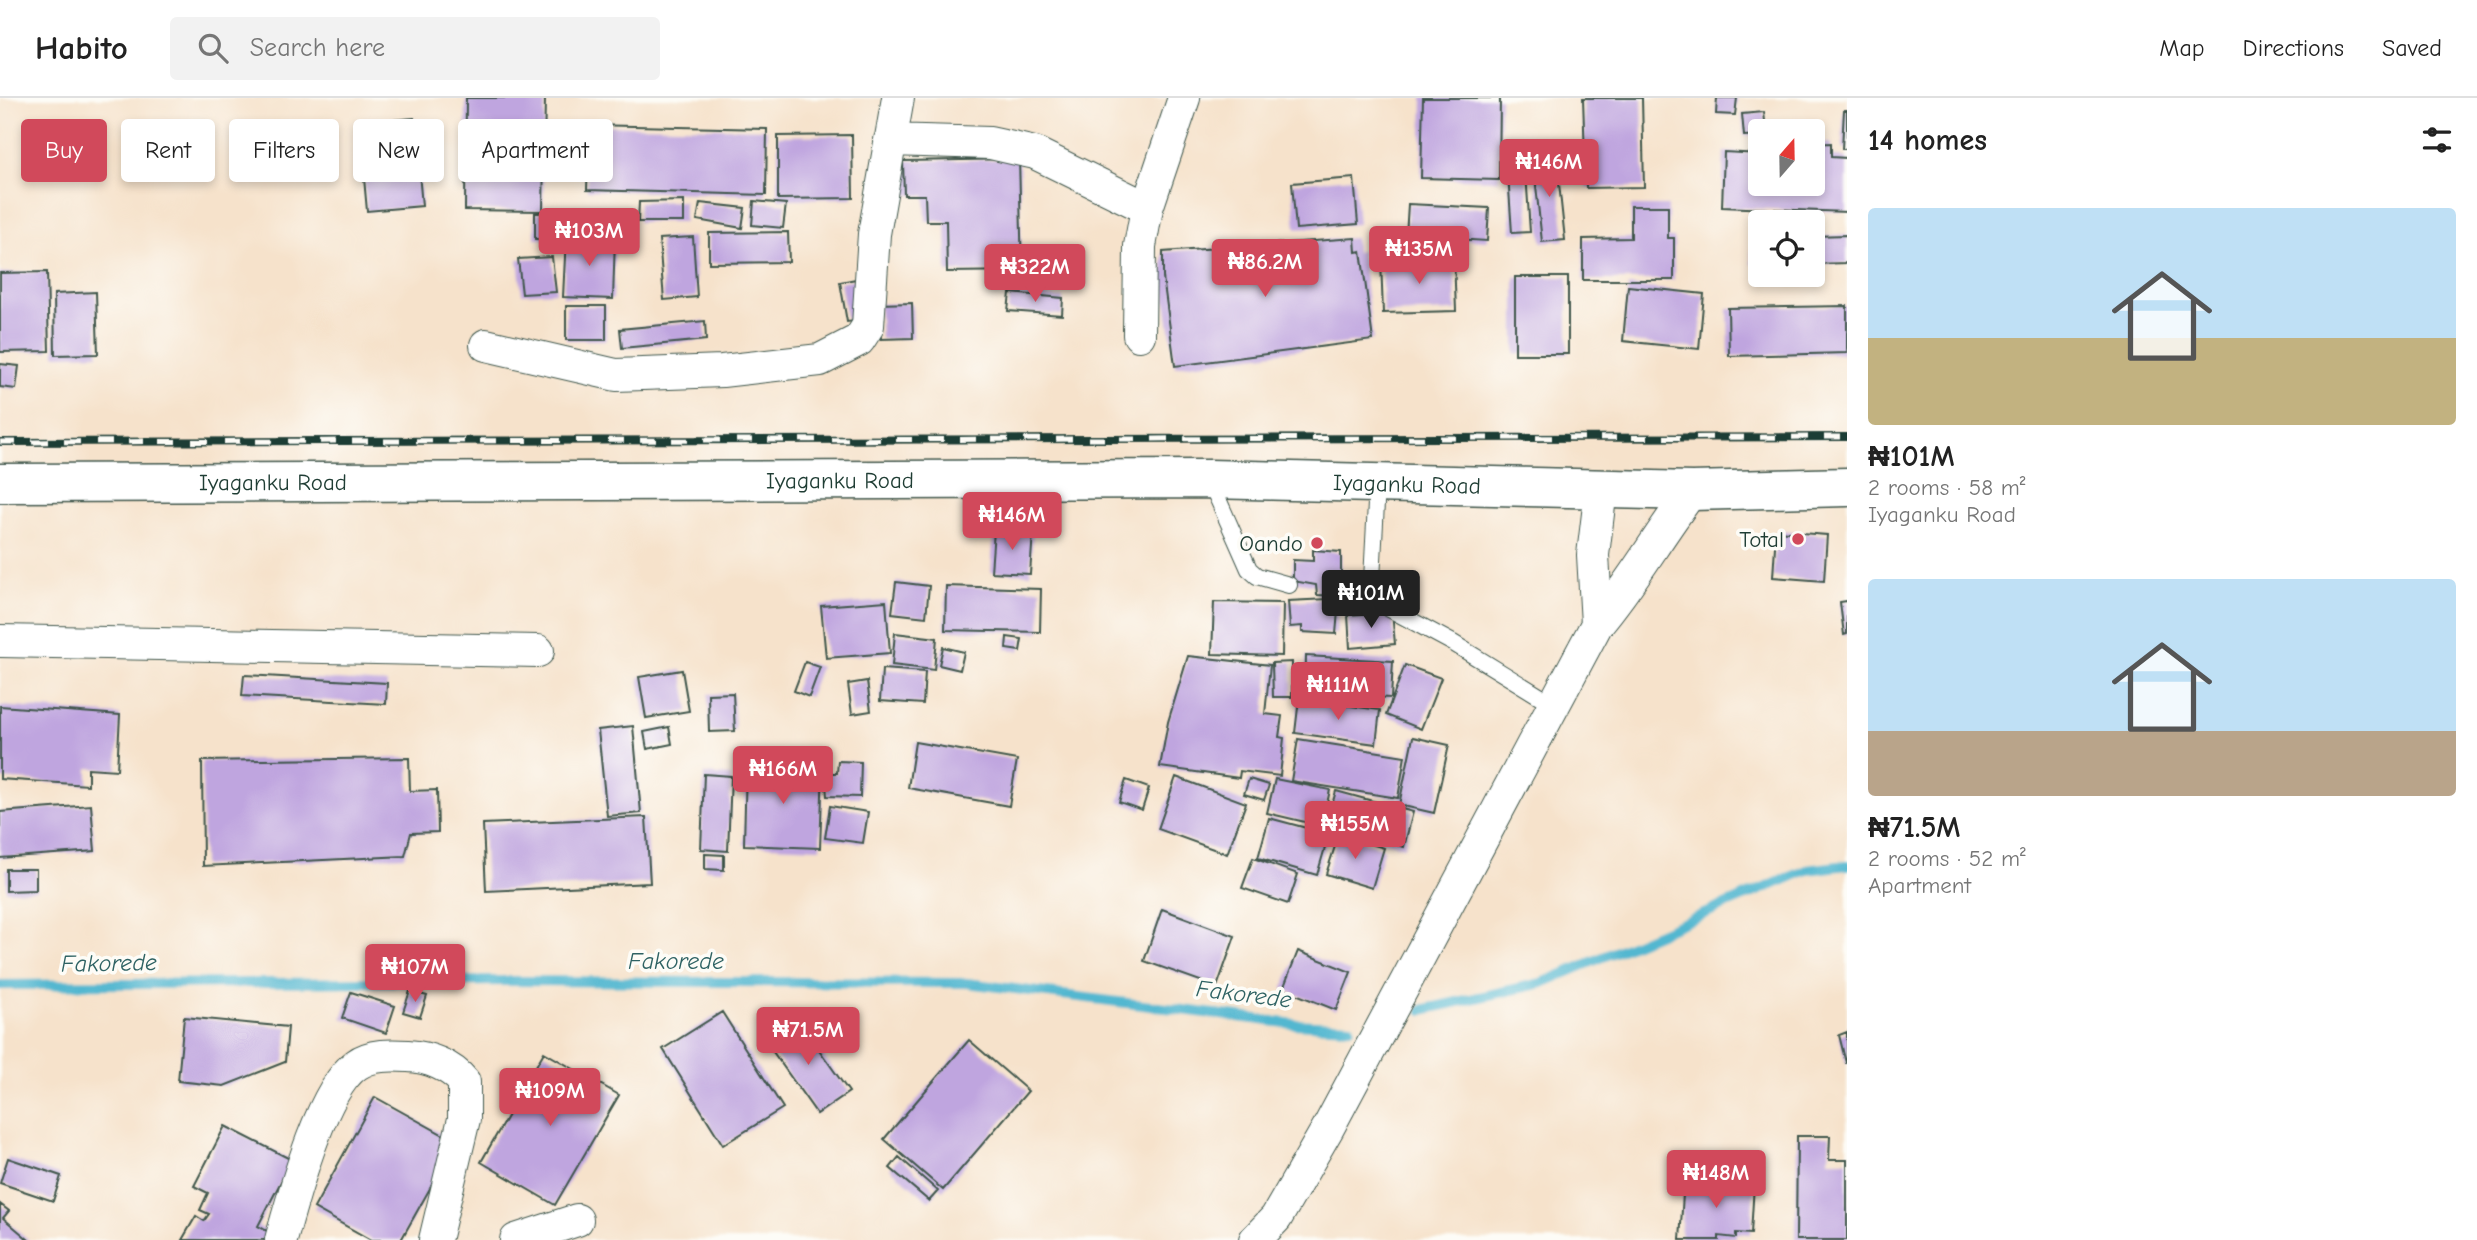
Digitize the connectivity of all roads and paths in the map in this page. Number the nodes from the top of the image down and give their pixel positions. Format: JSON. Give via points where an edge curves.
{"nodes":[{"id":1,"x":898,"y":98,"type":"edge"},
{"id":2,"x":1184,"y":98,"type":"edge"},
{"id":3,"x":890,"y":140,"type":"junction"},
{"id":4,"x":1147,"y":208,"type":"junction"},
{"id":5,"x":1139,"y":335,"type":"dead end"},
{"id":6,"x":486,"y":345,"type":"dead end"},
{"id":7,"x":1209,"y":479,"type":"junction"},
{"id":8,"x":0,"y":483,"type":"edge"},
{"id":9,"x":1377,"y":484,"type":"junction"},
{"id":10,"x":1847,"y":487,"type":"edge"},
{"id":11,"x":1601,"y":489,"type":"junction"},
{"id":12,"x":1692,"y":491,"type":"junction"},
{"id":13,"x":1289,"y":585,"type":"dead end"},
{"id":14,"x":1371,"y":600,"type":"junction"},
{"id":15,"x":1342,"y":601,"type":"dead end"},
{"id":16,"x":1597,"y":624,"type":"junction"},
{"id":17,"x":0,"y":641,"type":"edge"},
{"id":18,"x":538,"y":651,"type":"dead end"},
{"id":19,"x":1553,"y":705,"type":"junction"},
{"id":20,"x":577,"y":1220,"type":"dead end"},
{"id":21,"x":1274,"y":1233,"type":"edge"},
{"id":22,"x":281,"y":1240,"type":"edge"},
{"id":23,"x":435,"y":1240,"type":"edge"},
{"id":24,"x":516,"y":1240,"type":"edge"}],
"edges":[{"from":1,"to":3,"type":"street"},
{"from":2,"to":4,"type":"street"},
{"from":3,"to":4,"type":"street","via":[[990,143],[1035,153]]},
{"from":3,"to":6,"type":"street","via":[[874,234],[867,326],[859,340],[820,360],[722,372],[616,375]]},
{"from":4,"to":5,"type":"street","via":[[1140,246]]},
{"from":7,"to":8,"type":"highway","name":"Iyaganku Road"},
{"from":7,"to":9,"type":"highway","name":"Iyaganku Road"},
{"from":7,"to":13,"type":"lane","via":[[1249,569],[1257,576]]},
{"from":9,"to":11,"type":"highway","name":"Iyaganku Road"},
{"from":9,"to":14,"type":"lane"},
{"from":10,"to":12,"type":"highway","name":"Iyaganku Road"},
{"from":11,"to":12,"type":"highway","name":"Iyaganku Road"},
{"from":11,"to":16,"type":"street","via":[[1593,555]]},
{"from":12,"to":16,"type":"street","via":[[1661,531],[1626,590]]},
{"from":14,"to":15,"type":"lane"},
{"from":14,"to":19,"type":"lane","via":[[1453,643]]},
{"from":16,"to":19,"type":"street"},
{"from":17,"to":18,"type":"street"},
{"from":19,"to":21,"type":"street"},
{"from":20,"to":24,"type":"street"},
{"from":22,"to":23,"type":"street","via":[[311,1146],[338,1085],[357,1064],[382,1055],[414,1057],[444,1066],[464,1082],[464,1119]]}]}
